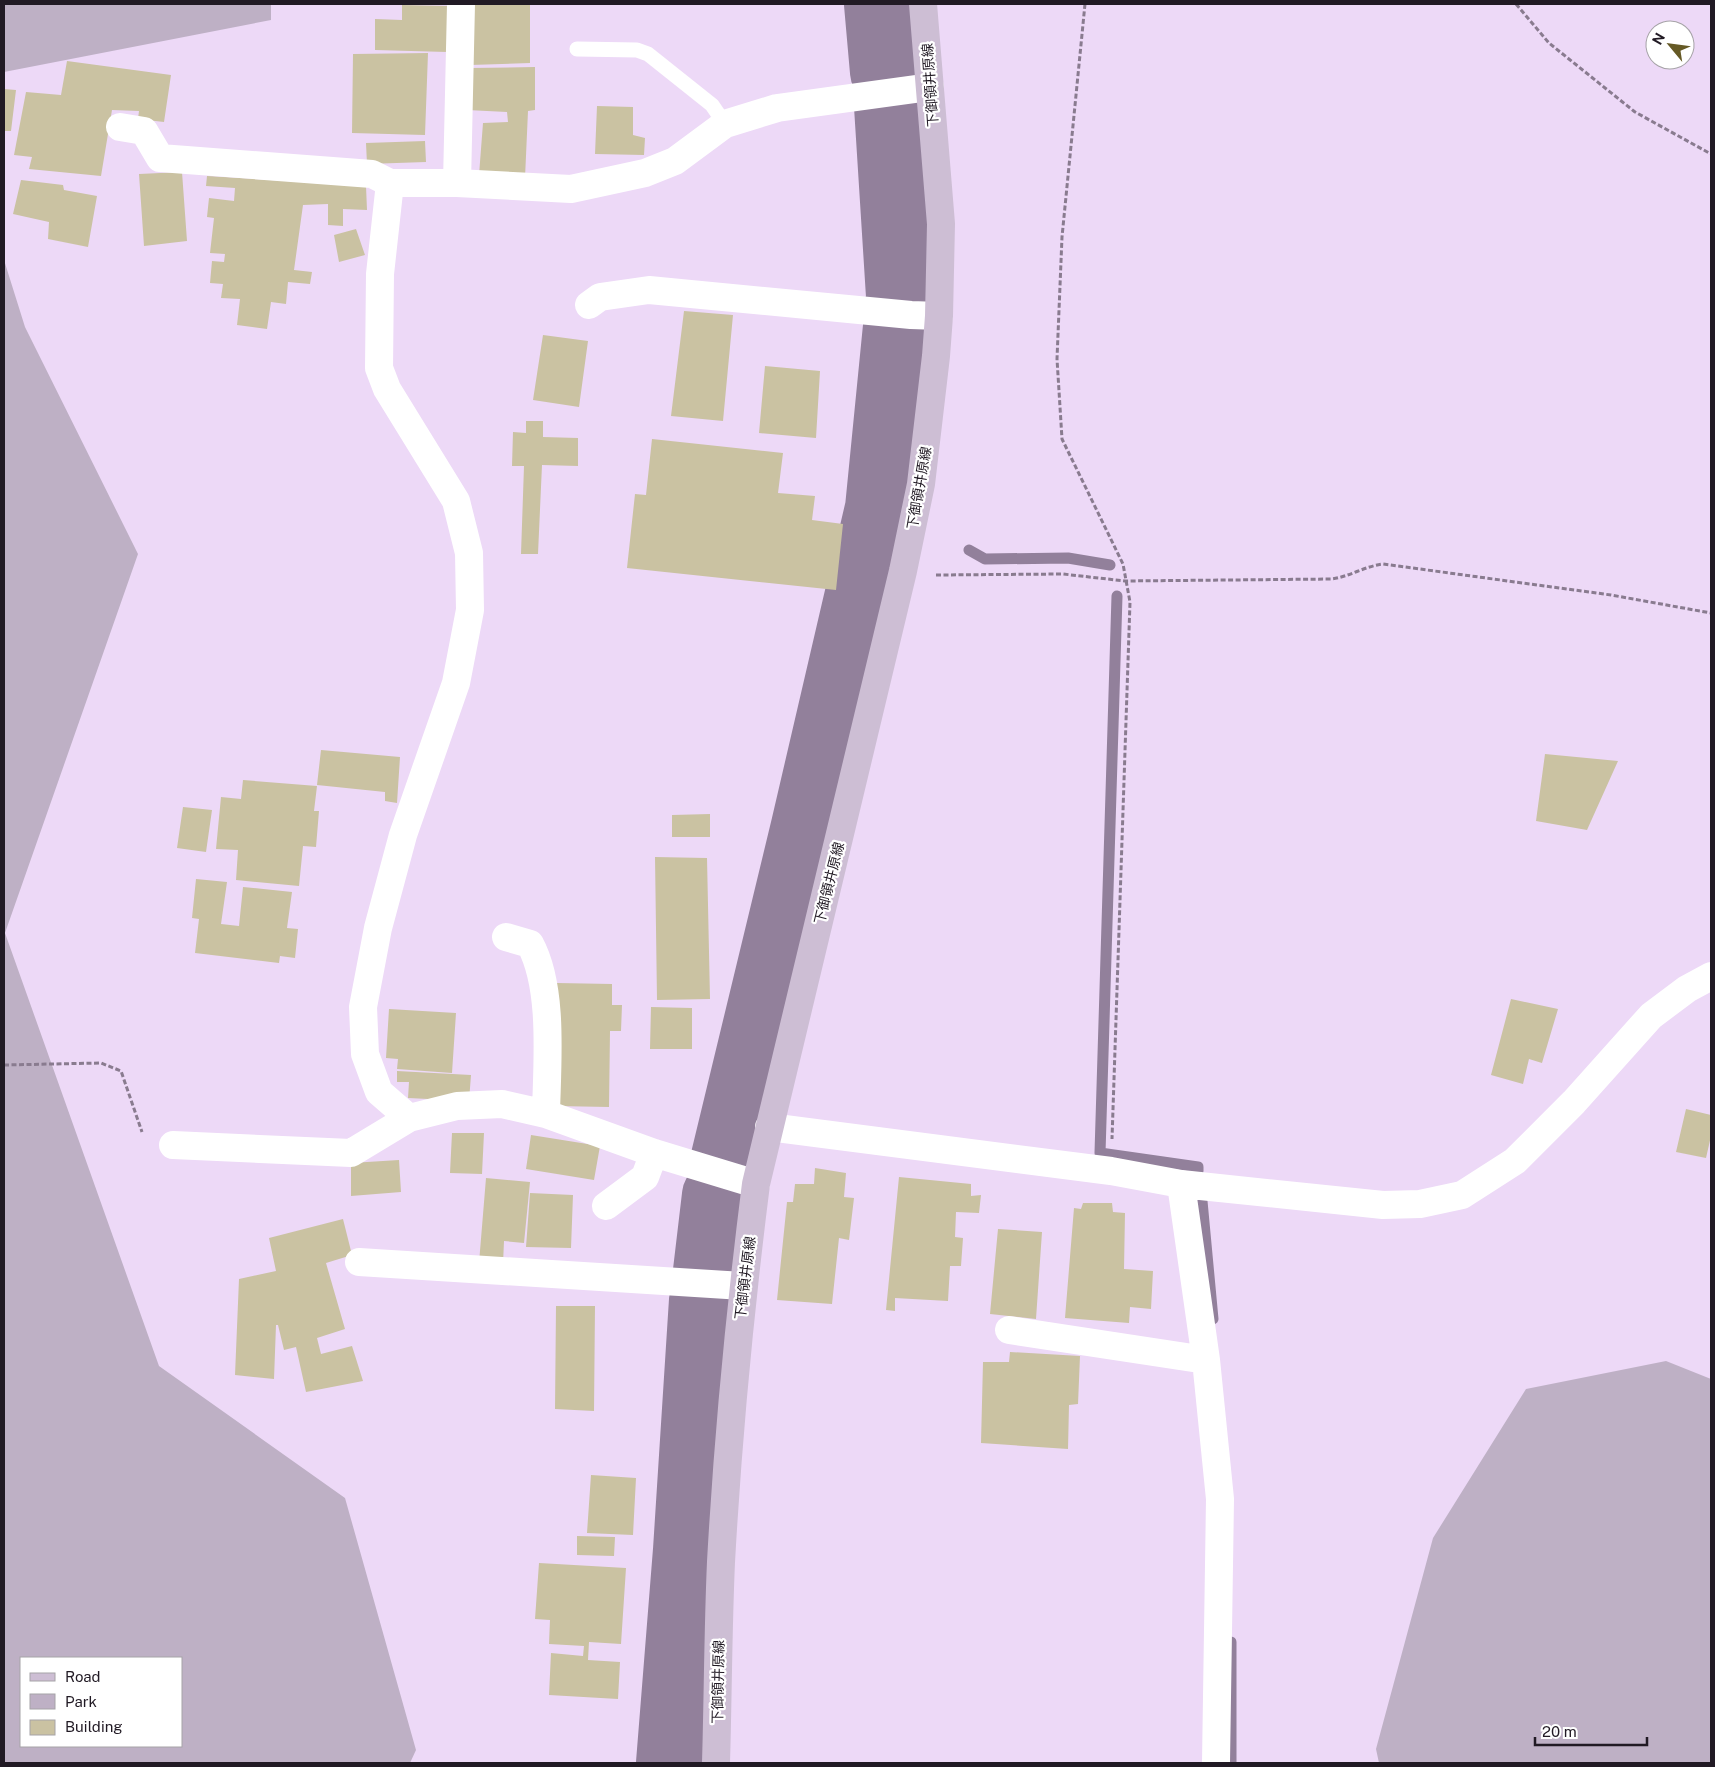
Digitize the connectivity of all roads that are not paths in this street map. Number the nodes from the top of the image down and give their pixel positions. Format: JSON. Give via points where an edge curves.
{"nodes":[{"id":1,"x":461,"y":4,"type":"edge"},
{"id":2,"x":923,"y":4,"type":"edge"},
{"id":3,"x":576,"y":49,"type":"dead end"},
{"id":4,"x":930,"y":87,"type":"junction"},
{"id":5,"x":725,"y":124,"type":"junction"},
{"id":6,"x":120,"y":127,"type":"dead end"},
{"id":7,"x":390,"y":183,"type":"junction"},
{"id":8,"x":457,"y":183,"type":"junction"},
{"id":9,"x":589,"y":305,"type":"dead end"},
{"id":10,"x":939,"y":316,"type":"junction"},
{"id":11,"x":506,"y":937,"type":"dead end"},
{"id":12,"x":1711,"y":976,"type":"edge"},
{"id":13,"x":546,"y":1114,"type":"junction"},
{"id":14,"x":409,"y":1118,"type":"junction"},
{"id":15,"x":769,"y":1127,"type":"junction"},
{"id":16,"x":173,"y":1145,"type":"road end"},
{"id":17,"x":654,"y":1153,"type":"junction"},
{"id":18,"x":756,"y":1184,"type":"junction"},
{"id":19,"x":1181,"y":1184,"type":"junction"},
{"id":20,"x":606,"y":1206,"type":"dead end"},
{"id":21,"x":359,"y":1262,"type":"dead end"},
{"id":22,"x":743,"y":1286,"type":"junction"},
{"id":23,"x":1009,"y":1330,"type":"dead end"},
{"id":24,"x":1206,"y":1360,"type":"junction"},
{"id":25,"x":716,"y":1763,"type":"edge"},
{"id":26,"x":1216,"y":1763,"type":"edge"}],
"edges":[{"from":1,"to":8,"type":"street"},
{"from":2,"to":4,"type":"main road","name":"下御領井原線"},
{"from":3,"to":5,"type":"lane","via":[[637,50],[648,54],[712,105]]},
{"from":4,"to":5,"type":"street","via":[[777,108]]},
{"from":4,"to":10,"type":"main road","name":"下御領井原線","via":[[941,224]]},
{"from":5,"to":8,"type":"street","via":[[675,161],[635,176],[571,189]]},
{"from":6,"to":7,"type":"street","via":[[144,131],[160,158],[372,174]]},
{"from":7,"to":8,"type":"street"},
{"from":7,"to":14,"type":"street","via":[[380,274],[379,368],[387,389],[456,501],[469,553],[470,610],[456,683],[403,834],[378,928],[363,1007],[365,1054],[380,1092]]},
{"from":9,"to":10,"type":"street","via":[[600,297],[649,290]]},
{"from":10,"to":15,"type":"main road","name":"下御領井原線","via":[[921,484],[903,571]]},
{"from":11,"to":13,"type":"street","via":[[530,944],[544,987]]},
{"from":12,"to":19,"type":"street","via":[[1651,1016],[1574,1102],[1515,1161],[1462,1195],[1420,1204],[1383,1205]]},
{"from":13,"to":14,"type":"street","via":[[502,1104],[457,1106]]},
{"from":13,"to":17,"type":"street"},
{"from":14,"to":16,"type":"street","via":[[351,1153]]},
{"from":15,"to":18,"type":"main road","name":"下御領井原線"},
{"from":15,"to":19,"type":"street"},
{"from":17,"to":18,"type":"street"},
{"from":17,"to":20,"type":"street","via":[[645,1177]]},
{"from":18,"to":22,"type":"main road","name":"下御領井原線"},
{"from":19,"to":24,"type":"street"},
{"from":21,"to":22,"type":"street"},
{"from":22,"to":25,"type":"main road","name":"下御領井原線","via":[[721,1563]]},
{"from":23,"to":24,"type":"street"},
{"from":24,"to":26,"type":"street","via":[[1220,1499]]}]}
